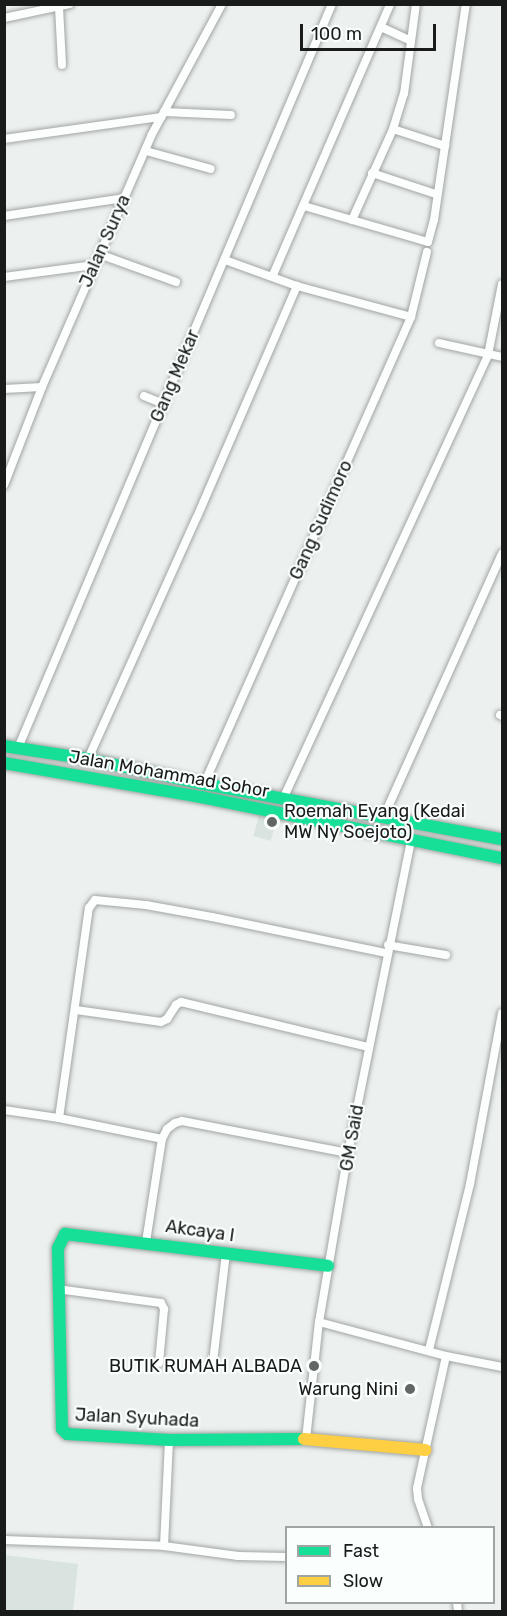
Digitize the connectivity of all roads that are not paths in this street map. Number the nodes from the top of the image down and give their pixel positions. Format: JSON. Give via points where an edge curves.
{"nodes":[{"id":1,"x":70,"y":4,"type":"edge"},
{"id":2,"x":222,"y":4,"type":"edge"},
{"id":3,"x":332,"y":4,"type":"edge"},
{"id":4,"x":390,"y":4,"type":"edge"},
{"id":5,"x":416,"y":4,"type":"edge"},
{"id":6,"x":466,"y":4,"type":"edge"},
{"id":7,"x":59,"y":7,"type":"junction"},
{"id":8,"x":4,"y":18,"type":"edge"},
{"id":9,"x":381,"y":27,"type":"junction"},
{"id":10,"x":411,"y":40,"type":"junction"},
{"id":11,"x":62,"y":65,"type":"dead end"},
{"id":12,"x":163,"y":115,"type":"junction"},
{"id":13,"x":231,"y":115,"type":"dead end"},
{"id":14,"x":393,"y":129,"type":"junction"},
{"id":15,"x":4,"y":139,"type":"edge"},
{"id":16,"x":445,"y":146,"type":"junction"},
{"id":17,"x":146,"y":151,"type":"junction"},
{"id":18,"x":211,"y":169,"type":"dead end"},
{"id":19,"x":372,"y":173,"type":"junction"},
{"id":20,"x":436,"y":194,"type":"junction"},
{"id":21,"x":124,"y":198,"type":"junction"},
{"id":22,"x":304,"y":206,"type":"junction"},
{"id":23,"x":4,"y":216,"type":"edge"},
{"id":24,"x":352,"y":220,"type":"junction"},
{"id":25,"x":427,"y":252,"type":"dead end"},
{"id":26,"x":99,"y":254,"type":"junction"},
{"id":27,"x":225,"y":260,"type":"junction"},
{"id":28,"x":94,"y":265,"type":"junction"},
{"id":29,"x":273,"y":275,"type":"junction"},
{"id":30,"x":4,"y":278,"type":"edge"},
{"id":31,"x":176,"y":282,"type":"dead end"},
{"id":32,"x":502,"y":284,"type":"edge"},
{"id":33,"x":297,"y":286,"type":"junction"},
{"id":34,"x":411,"y":317,"type":"junction"},
{"id":35,"x":439,"y":343,"type":"dead end"},
{"id":36,"x":488,"y":354,"type":"junction"},
{"id":37,"x":502,"y":357,"type":"edge"},
{"id":38,"x":42,"y":387,"type":"junction"},
{"id":39,"x":4,"y":389,"type":"edge"},
{"id":40,"x":144,"y":396,"type":"dead end"},
{"id":41,"x":164,"y":404,"type":"junction"},
{"id":42,"x":7,"y":473,"type":"edge"},
{"id":43,"x":4,"y":485,"type":"edge"},
{"id":44,"x":502,"y":553,"type":"edge"},
{"id":45,"x":4,"y":746,"type":"edge"},
{"id":46,"x":18,"y":748,"type":"junction"},
{"id":47,"x":88,"y":759,"type":"junction"},
{"id":48,"x":4,"y":764,"type":"edge"},
{"id":49,"x":143,"y":770,"type":"junction"},
{"id":50,"x":204,"y":784,"type":"junction"},
{"id":51,"x":140,"y":786,"type":"junction"},
{"id":52,"x":283,"y":799,"type":"junction"},
{"id":53,"x":384,"y":816,"type":"junction"},
{"id":54,"x":473,"y":833,"type":"junction"},
{"id":55,"x":502,"y":839,"type":"edge"},
{"id":56,"x":411,"y":840,"type":"junction"},
{"id":57,"x":472,"y":852,"type":"junction"},
{"id":58,"x":502,"y":858,"type":"edge"},
{"id":59,"x":387,"y":949,"type":"junction"},
{"id":60,"x":446,"y":955,"type":"dead end"},
{"id":61,"x":76,"y":1010,"type":"junction"},
{"id":62,"x":502,"y":1013,"type":"edge"},
{"id":63,"x":369,"y":1047,"type":"junction"},
{"id":64,"x":4,"y":1110,"type":"edge"},
{"id":65,"x":59,"y":1118,"type":"junction"},
{"id":66,"x":162,"y":1140,"type":"junction"},
{"id":67,"x":348,"y":1153,"type":"junction"},
{"id":68,"x":68,"y":1233,"type":"joint"},
{"id":69,"x":146,"y":1242,"type":"junction"},
{"id":70,"x":226,"y":1253,"type":"junction"},
{"id":71,"x":328,"y":1266,"type":"junction"},
{"id":72,"x":57,"y":1289,"type":"junction"},
{"id":73,"x":319,"y":1322,"type":"junction"},
{"id":74,"x":429,"y":1350,"type":"junction"},
{"id":75,"x":446,"y":1356,"type":"junction"},
{"id":76,"x":213,"y":1362,"type":"dead end"},
{"id":77,"x":159,"y":1363,"type":"dead end"},
{"id":78,"x":502,"y":1367,"type":"edge"},
{"id":79,"x":306,"y":1439,"type":"junction"},
{"id":80,"x":169,"y":1440,"type":"junction"},
{"id":81,"x":426,"y":1450,"type":"junction"},
{"id":82,"x":428,"y":1526,"type":"edge"},
{"id":83,"x":4,"y":1540,"type":"edge"},
{"id":84,"x":164,"y":1546,"type":"junction"},
{"id":85,"x":285,"y":1557,"type":"edge"}],
"edges":[{"from":1,"to":7,"type":"street"},
{"from":2,"to":12,"type":"street","name":"Jalan Surya"},
{"from":3,"to":27,"type":"street","name":"Gang Mekar"},
{"from":4,"to":9,"type":"street"},
{"from":5,"to":10,"type":"street"},
{"from":6,"to":16,"type":"street"},
{"from":7,"to":8,"type":"street"},
{"from":7,"to":11,"type":"street"},
{"from":9,"to":10,"type":"street"},
{"from":9,"to":22,"type":"street"},
{"from":10,"to":14,"type":"street","via":[[406,87]]},
{"from":12,"to":13,"type":"street"},
{"from":12,"to":15,"type":"street"},
{"from":12,"to":17,"type":"street","name":"Jalan Surya"},
{"from":14,"to":16,"type":"street"},
{"from":14,"to":19,"type":"street"},
{"from":16,"to":20,"type":"street"},
{"from":17,"to":18,"type":"street"},
{"from":17,"to":21,"type":"street","name":"Jalan Surya"},
{"from":19,"to":20,"type":"street"},
{"from":19,"to":24,"type":"street"},
{"from":20,"to":24,"type":"street","via":[[428,242]]},
{"from":21,"to":23,"type":"street"},
{"from":21,"to":26,"type":"street","name":"Jalan Surya"},
{"from":22,"to":24,"type":"street"},
{"from":22,"to":29,"type":"street"},
{"from":25,"to":34,"type":"street","name":"Gang Sudimoro"},
{"from":26,"to":28,"type":"street","name":"Jalan Surya"},
{"from":26,"to":31,"type":"street"},
{"from":27,"to":29,"type":"street"},
{"from":27,"to":41,"type":"street","name":"Gang Mekar"},
{"from":28,"to":30,"type":"street"},
{"from":28,"to":38,"type":"street","name":"Jalan Surya"},
{"from":29,"to":33,"type":"street"},
{"from":32,"to":36,"type":"street"},
{"from":33,"to":34,"type":"street"},
{"from":33,"to":47,"type":"street"},
{"from":34,"to":50,"type":"street","name":"Gang Sudimoro"},
{"from":35,"to":36,"type":"street"},
{"from":36,"to":37,"type":"street"},
{"from":36,"to":52,"type":"street"},
{"from":38,"to":39,"type":"street"},
{"from":38,"to":42,"type":"street","name":"Jalan Surya"},
{"from":40,"to":41,"type":"street"},
{"from":41,"to":46,"type":"street","name":"Gang Mekar"},
{"from":42,"to":43,"type":"street","name":"Jalan Surya"},
{"from":44,"to":53,"type":"street"},
{"from":45,"to":46,"type":"street","name":"Jalan Mohammad Sohor"},
{"from":46,"to":47,"type":"street","name":"Jalan Mohammad Sohor"},
{"from":47,"to":49,"type":"street","name":"Jalan Mohammad Sohor"},
{"from":48,"to":51,"type":"street","name":"Jalan Mohammad Sohor"},
{"from":49,"to":50,"type":"street","name":"Jalan Mohammad Sohor"},
{"from":49,"to":51,"type":"street"},
{"from":50,"to":52,"type":"street","name":"Jalan Mohammad Sohor"},
{"from":51,"to":56,"type":"street","name":"Jalan Mohammad Sohor"},
{"from":52,"to":53,"type":"street","name":"Jalan Mohammad Sohor"},
{"from":53,"to":54,"type":"street","name":"Jalan Mohammad Sohor"},
{"from":54,"to":55,"type":"street","name":"Jalan Mohammad Sohor"},
{"from":54,"to":57,"type":"street"},
{"from":56,"to":57,"type":"street","name":"Jalan Mohammad Sohor"},
{"from":56,"to":59,"type":"street","name":"GM Said"},
{"from":57,"to":58,"type":"street","name":"Jalan Mohammad Sohor"},
{"from":59,"to":60,"type":"street"},
{"from":59,"to":61,"type":"street","via":[[146,905],[98,900],[88,908]]},
{"from":59,"to":63,"type":"street","name":"GM Said"},
{"from":61,"to":63,"type":"street","via":[[161,1022],[181,1002]]},
{"from":61,"to":65,"type":"street"},
{"from":62,"to":74,"type":"street","via":[[470,1184]]},
{"from":63,"to":67,"type":"street","name":"GM Said"},
{"from":64,"to":65,"type":"street"},
{"from":65,"to":66,"type":"street"},
{"from":66,"to":67,"type":"street","via":[[170,1126],[182,1121]]},
{"from":66,"to":69,"type":"street"},
{"from":67,"to":71,"type":"street","name":"GM Said"},
{"from":68,"to":69,"type":"street","name":"Akcaya I"},
{"from":68,"to":72,"type":"street","name":"Jalan Syuhada","via":[[61,1238],[58,1248]]},
{"from":69,"to":70,"type":"street","name":"Akcaya I"},
{"from":70,"to":71,"type":"street","name":"Akcaya I"},
{"from":70,"to":76,"type":"street"},
{"from":71,"to":73,"type":"street","name":"GM Said"},
{"from":72,"to":77,"type":"street","via":[[161,1303],[164,1309]]},
{"from":72,"to":80,"type":"street","name":"Jalan Syuhada","via":[[62,1429],[77,1436]]},
{"from":73,"to":74,"type":"street"},
{"from":73,"to":79,"type":"street","name":"GM Said"},
{"from":74,"to":75,"type":"street"},
{"from":75,"to":78,"type":"street"},
{"from":75,"to":81,"type":"street"},
{"from":79,"to":80,"type":"street","name":"Jalan Syuhada"},
{"from":79,"to":81,"type":"street","name":"Jalan Syuhada"},
{"from":80,"to":84,"type":"street"},
{"from":81,"to":82,"type":"street","via":[[417,1494]]},
{"from":83,"to":84,"type":"street"},
{"from":84,"to":85,"type":"street","via":[[238,1556]]}]}
